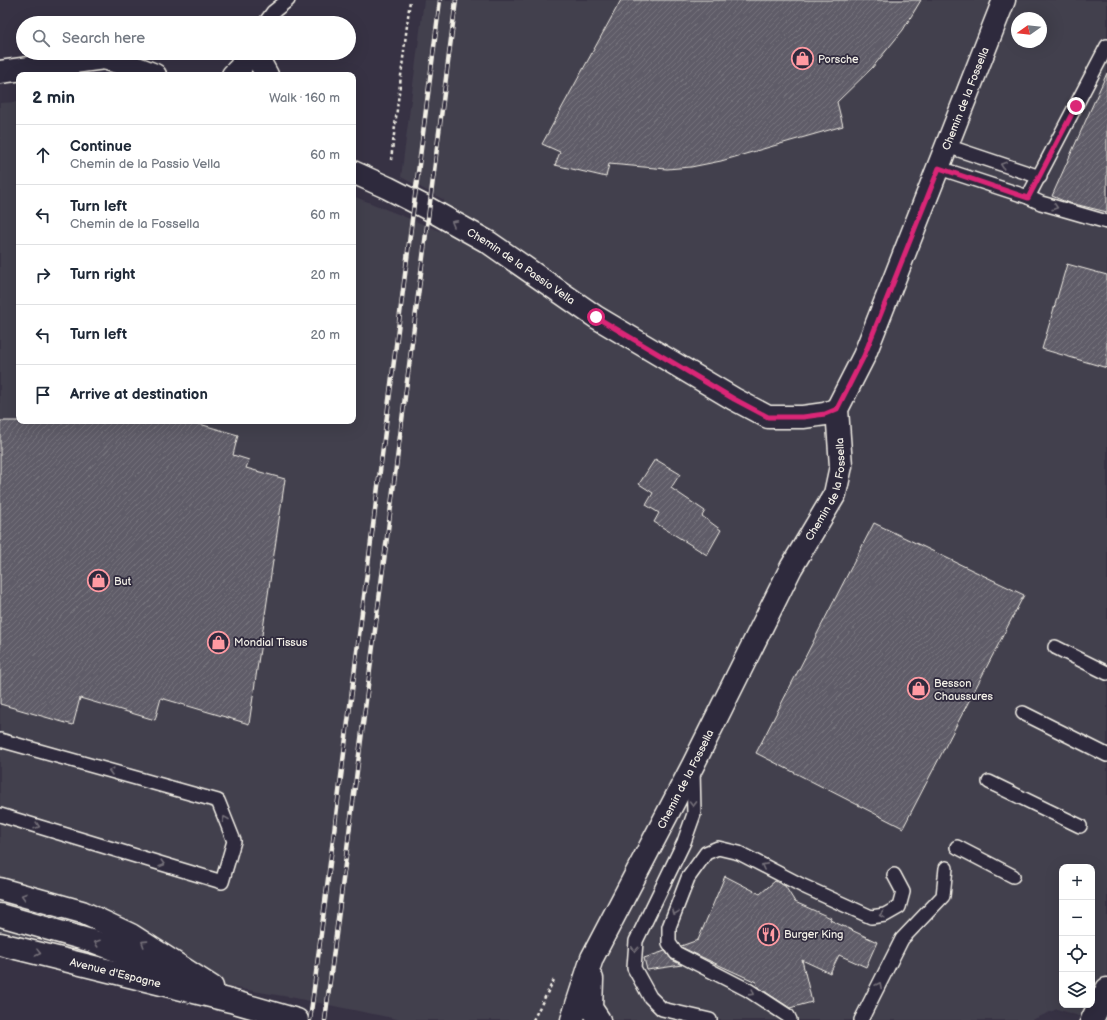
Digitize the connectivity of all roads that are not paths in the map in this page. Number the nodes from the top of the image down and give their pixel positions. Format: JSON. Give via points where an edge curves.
{"nodes":[{"id":1,"x":288,"y":0,"type":"edge"},
{"id":2,"x":1004,"y":0,"type":"edge"},
{"id":3,"x":270,"y":12,"type":"edge"},
{"id":4,"x":1107,"y":46,"type":"edge"},
{"id":5,"x":78,"y":60,"type":"edge"},
{"id":6,"x":121,"y":60,"type":"edge"},
{"id":7,"x":244,"y":60,"type":"edge"},
{"id":8,"x":259,"y":60,"type":"edge"},
{"id":9,"x":0,"y":72,"type":"edge"},
{"id":10,"x":148,"y":72,"type":"edge"},
{"id":11,"x":236,"y":72,"type":"edge"},
{"id":12,"x":265,"y":72,"type":"edge"},
{"id":13,"x":947,"y":146,"type":"junction"},
{"id":14,"x":939,"y":168,"type":"junction"},
{"id":15,"x":356,"y":173,"type":"edge"},
{"id":16,"x":1040,"y":177,"type":"junction"},
{"id":17,"x":1028,"y":198,"type":"junction"},
{"id":18,"x":1107,"y":222,"type":"edge"},
{"id":19,"x":837,"y":409,"type":"junction"},
{"id":20,"x":1055,"y":647,"type":"dead end"},
{"id":21,"x":1107,"y":673,"type":"edge"},
{"id":22,"x":1023,"y":713,"type":"dead end"},
{"id":23,"x":0,"y":740,"type":"edge"},
{"id":24,"x":1107,"y":755,"type":"edge"},
{"id":25,"x":693,"y":765,"type":"junction"},
{"id":26,"x":989,"y":782,"type":"dead end"},
{"id":27,"x":0,"y":815,"type":"edge"},
{"id":28,"x":1080,"y":826,"type":"dead end"},
{"id":29,"x":957,"y":847,"type":"dead end"},
{"id":30,"x":946,"y":868,"type":"dead end"},
{"id":31,"x":894,"y":875,"type":"dead end"},
{"id":32,"x":1013,"y":876,"type":"dead end"},
{"id":33,"x":0,"y":889,"type":"edge"},
{"id":34,"x":0,"y":915,"type":"edge"},
{"id":35,"x":0,"y":944,"type":"edge"},
{"id":36,"x":592,"y":958,"type":"junction"},
{"id":37,"x":212,"y":987,"type":"junction"},
{"id":38,"x":1107,"y":989,"type":"edge"},
{"id":39,"x":231,"y":1001,"type":"junction"},
{"id":40,"x":297,"y":1020,"type":"edge"},
{"id":41,"x":572,"y":1020,"type":"edge"},
{"id":42,"x":599,"y":1020,"type":"edge"},
{"id":43,"x":710,"y":1020,"type":"edge"},
{"id":44,"x":790,"y":1020,"type":"edge"},
{"id":45,"x":861,"y":1020,"type":"edge"},
{"id":46,"x":1092,"y":1020,"type":"edge"}],
"edges":[{"from":1,"to":3,"type":"lane"},
{"from":2,"to":13,"type":"street","name":"Chemin de la Fossella"},
{"from":4,"to":16,"type":"lane"},
{"from":5,"to":9,"type":"street"},
{"from":6,"to":10,"type":"street"},
{"from":7,"to":11,"type":"street"},
{"from":8,"to":12,"type":"street"},
{"from":13,"to":14,"type":"street","name":"Chemin de la Fossella"},
{"from":16,"to":13,"type":"lane","one_way":true},
{"from":14,"to":17,"type":"lane"},
{"from":14,"to":19,"type":"street","name":"Chemin de la Fossella","via":[[864,356]]},
{"from":19,"to":15,"type":"street","name":"Chemin de la Passio Vella","one_way":true,"via":[[825,414],[803,417],[768,417],[596,317],[488,242],[429,209]]},
{"from":16,"to":17,"type":"lane"},
{"from":17,"to":18,"type":"lane","one_way":true},
{"from":19,"to":25,"type":"street","name":"Chemin de la Fossella","via":[[841,466],[835,494],[791,568]]},
{"from":20,"to":21,"type":"lane"},
{"from":22,"to":24,"type":"lane"},
{"from":27,"to":23,"type":"lane","one_way":true,"via":[[222,882],[234,841],[218,801]]},
{"from":25,"to":36,"type":"street","name":"Chemin de la Fossella"},
{"from":25,"to":43,"type":"lane","one_way":true,"via":[[694,814],[684,842],[636,940],[634,968],[650,997],[662,1009]]},
{"from":26,"to":28,"type":"lane"},
{"from":29,"to":32,"type":"lane"},
{"from":45,"to":30,"type":"lane","one_way":true,"via":[[902,939],[943,896]]},
{"from":31,"to":44,"type":"lane","one_way":true,"via":[[903,892],[899,907],[885,915],[871,917],[739,853],[718,848],[706,853],[688,878],[669,927],[669,943],[676,953],[748,990],[788,1016]]},
{"from":37,"to":33,"type":"street","name":"Avenue d'Espagne","one_way":true,"via":[[131,935],[82,912]]},
{"from":37,"to":34,"type":"street","name":"Avenue d'Espagne","one_way":true,"via":[[95,942]]},
{"from":35,"to":39,"type":"street","name":"Avenue d'Espagne","one_way":true},
{"from":36,"to":41,"type":"street","name":"Chemin de la Fossella"},
{"from":36,"to":42,"type":"street","name":"Chemin de la Fossella","via":[[591,1008]]},
{"from":37,"to":39,"type":"street","name":"Avenue d'Espagne"},
{"from":38,"to":46,"type":"street"},
{"from":39,"to":40,"type":"street","name":"Avenue d'Espagne"}]}
